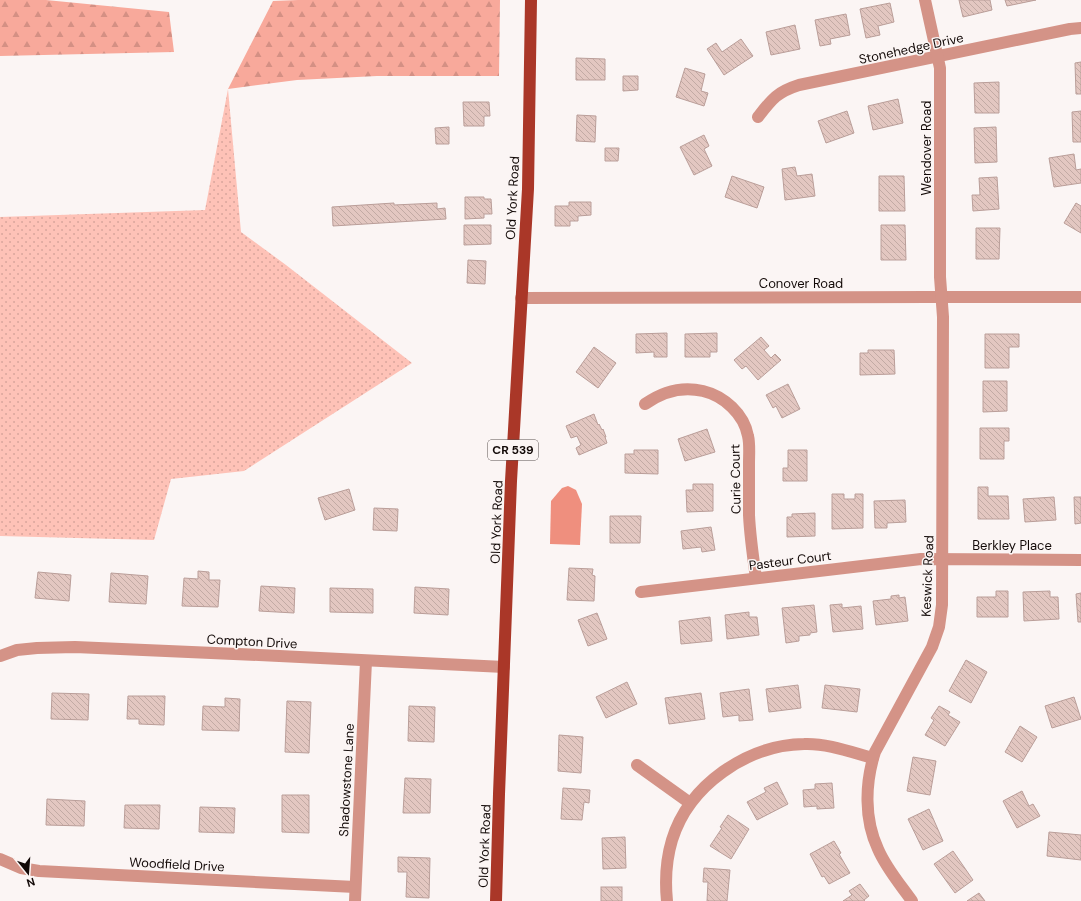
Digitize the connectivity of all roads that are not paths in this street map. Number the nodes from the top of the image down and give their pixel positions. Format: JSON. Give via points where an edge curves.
{"nodes":[{"id":1,"x":531,"y":0,"type":"edge"},
{"id":2,"x":925,"y":0,"type":"edge"},
{"id":3,"x":1081,"y":28,"type":"edge"},
{"id":4,"x":938,"y":56,"type":"junction"},
{"id":5,"x":758,"y":117,"type":"dead end"},
{"id":6,"x":941,"y":297,"type":"junction"},
{"id":7,"x":1081,"y":297,"type":"edge"},
{"id":8,"x":521,"y":298,"type":"junction"},
{"id":9,"x":646,"y":404,"type":"dead end"},
{"id":10,"x":942,"y":559,"type":"junction"},
{"id":11,"x":1081,"y":560,"type":"edge"},
{"id":12,"x":756,"y":578,"type":"junction"},
{"id":13,"x":641,"y":592,"type":"dead end"},
{"id":14,"x":0,"y":656,"type":"edge"},
{"id":15,"x":366,"y":661,"type":"junction"},
{"id":16,"x":504,"y":667,"type":"junction"},
{"id":17,"x":873,"y":758,"type":"junction"},
{"id":18,"x":637,"y":765,"type":"dead end"},
{"id":19,"x":690,"y":803,"type":"junction"},
{"id":20,"x":0,"y":859,"type":"edge"},
{"id":21,"x":356,"y":886,"type":"junction"},
{"id":22,"x":355,"y":901,"type":"edge"},
{"id":23,"x":496,"y":901,"type":"edge"},
{"id":24,"x":667,"y":901,"type":"edge"},
{"id":25,"x":912,"y":901,"type":"edge"}],
"edges":[{"from":1,"to":8,"type":"main road","name":"Old York Road","number":"CR 539","via":[[528,189]]},
{"from":2,"to":4,"type":"street","name":"Wendover Road"},
{"from":3,"to":4,"type":"street","name":"Stonehedge Drive"},
{"from":4,"to":5,"type":"street","name":"Stonehedge Drive","via":[[785,90],[771,100]]},
{"from":4,"to":6,"type":"street","name":"Wendover Road"},
{"from":6,"to":7,"type":"street","name":"Conover Road"},
{"from":6,"to":8,"type":"street","name":"Conover Road"},
{"from":6,"to":10,"type":"street","name":"Keswick Road"},
{"from":8,"to":16,"type":"main road","name":"Old York Road","number":"CR 539"},
{"from":9,"to":12,"type":"street","name":"Curie Court","via":[[665,393],[685,389],[701,390],[724,401],[741,418],[749,441],[749,514]]},
{"from":10,"to":11,"type":"street","name":"Berkley Place"},
{"from":10,"to":12,"type":"street","name":"Pasteur Court"},
{"from":10,"to":17,"type":"street","name":"Keswick Road","via":[[942,605],[936,638]]},
{"from":12,"to":13,"type":"street","name":"Pasteur Court"},
{"from":14,"to":15,"type":"street","name":"Compton Drive","via":[[18,650],[76,647]]},
{"from":15,"to":16,"type":"street","name":"Compton Drive"},
{"from":15,"to":21,"type":"street","name":"Shadowstone Lane"},
{"from":16,"to":23,"type":"main road","name":"Old York Road","number":"CR 539"},
{"from":17,"to":19,"type":"street","via":[[815,744],[779,747],[755,754],[730,767]]},
{"from":17,"to":25,"type":"street","name":"Keswick Road","via":[[868,779],[872,834],[882,856]]},
{"from":18,"to":19,"type":"street"},
{"from":19,"to":24,"type":"street","via":[[672,840],[666,877]]},
{"from":20,"to":21,"type":"street","name":"Woodfield Drive","via":[[21,868],[39,871]]},
{"from":21,"to":22,"type":"street","name":"Shadowstone Lane"}]}
